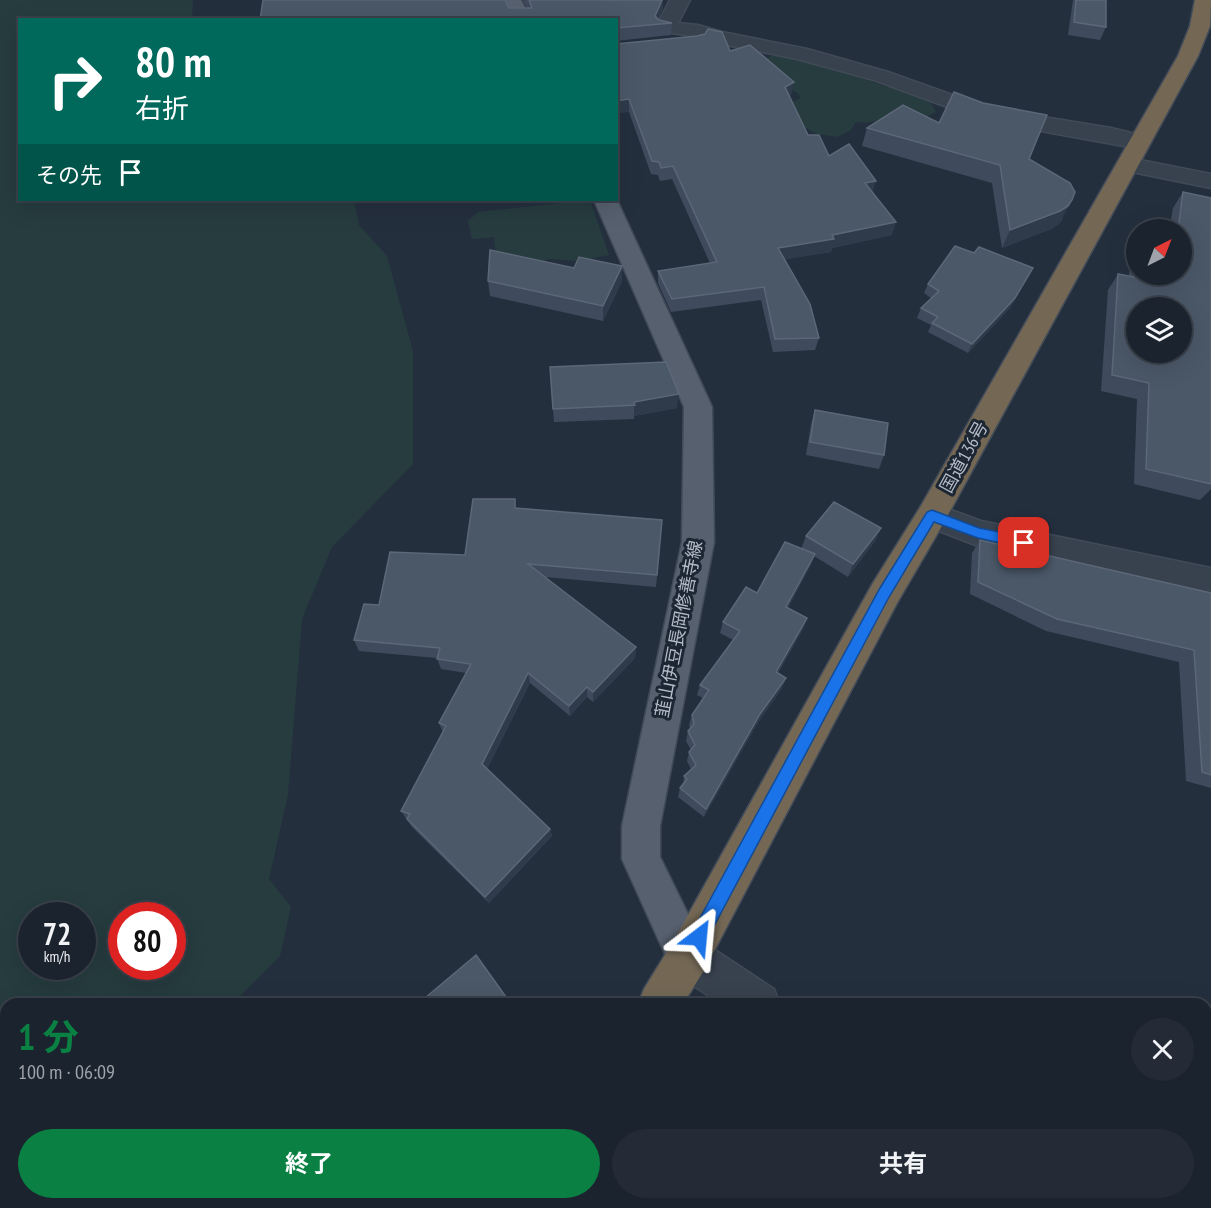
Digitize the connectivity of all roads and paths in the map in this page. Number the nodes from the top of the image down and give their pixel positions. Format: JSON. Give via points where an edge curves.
{"nodes":[{"id":1,"x":511,"y":0,"type":"edge"},
{"id":2,"x":680,"y":0,"type":"edge"},
{"id":3,"x":1205,"y":0,"type":"edge"},
{"id":4,"x":521,"y":18,"type":"edge"},
{"id":5,"x":716,"y":37,"type":"junction"},
{"id":6,"x":654,"y":45,"type":"edge"},
{"id":7,"x":1135,"y":154,"type":"junction"},
{"id":8,"x":1211,"y":181,"type":"edge"},
{"id":9,"x":606,"y":201,"type":"edge"},
{"id":10,"x":932,"y":515,"type":"junction"},
{"id":11,"x":1211,"y":582,"type":"edge"},
{"id":12,"x":688,"y":957,"type":"junction"},
{"id":13,"x":663,"y":998,"type":"edge"},
{"id":14,"x":750,"y":998,"type":"edge"}],
"edges":[{"from":1,"to":4,"type":"main road"},
{"from":2,"to":5,"type":"street","via":[[666,27],[705,31]]},
{"from":3,"to":7,"type":"highway","name":"国道136号","via":[[1188,56]]},
{"from":5,"to":6,"type":"street"},
{"from":5,"to":7,"type":"street","via":[[800,53],[881,76],[985,114],[1111,135]]},
{"from":7,"to":8,"type":"street"},
{"from":7,"to":10,"type":"highway","name":"国道136号"},
{"from":9,"to":12,"type":"main road","name":"韮山伊豆長岡修善寺線","via":[[698,407],[698,542],[641,826],[641,859]]},
{"from":10,"to":11,"type":"street","via":[[978,533]]},
{"from":10,"to":12,"type":"highway","name":"国道136号","via":[[885,592]]},
{"from":12,"to":13,"type":"highway","name":"国道136号"},
{"from":12,"to":14,"type":"street"}]}
